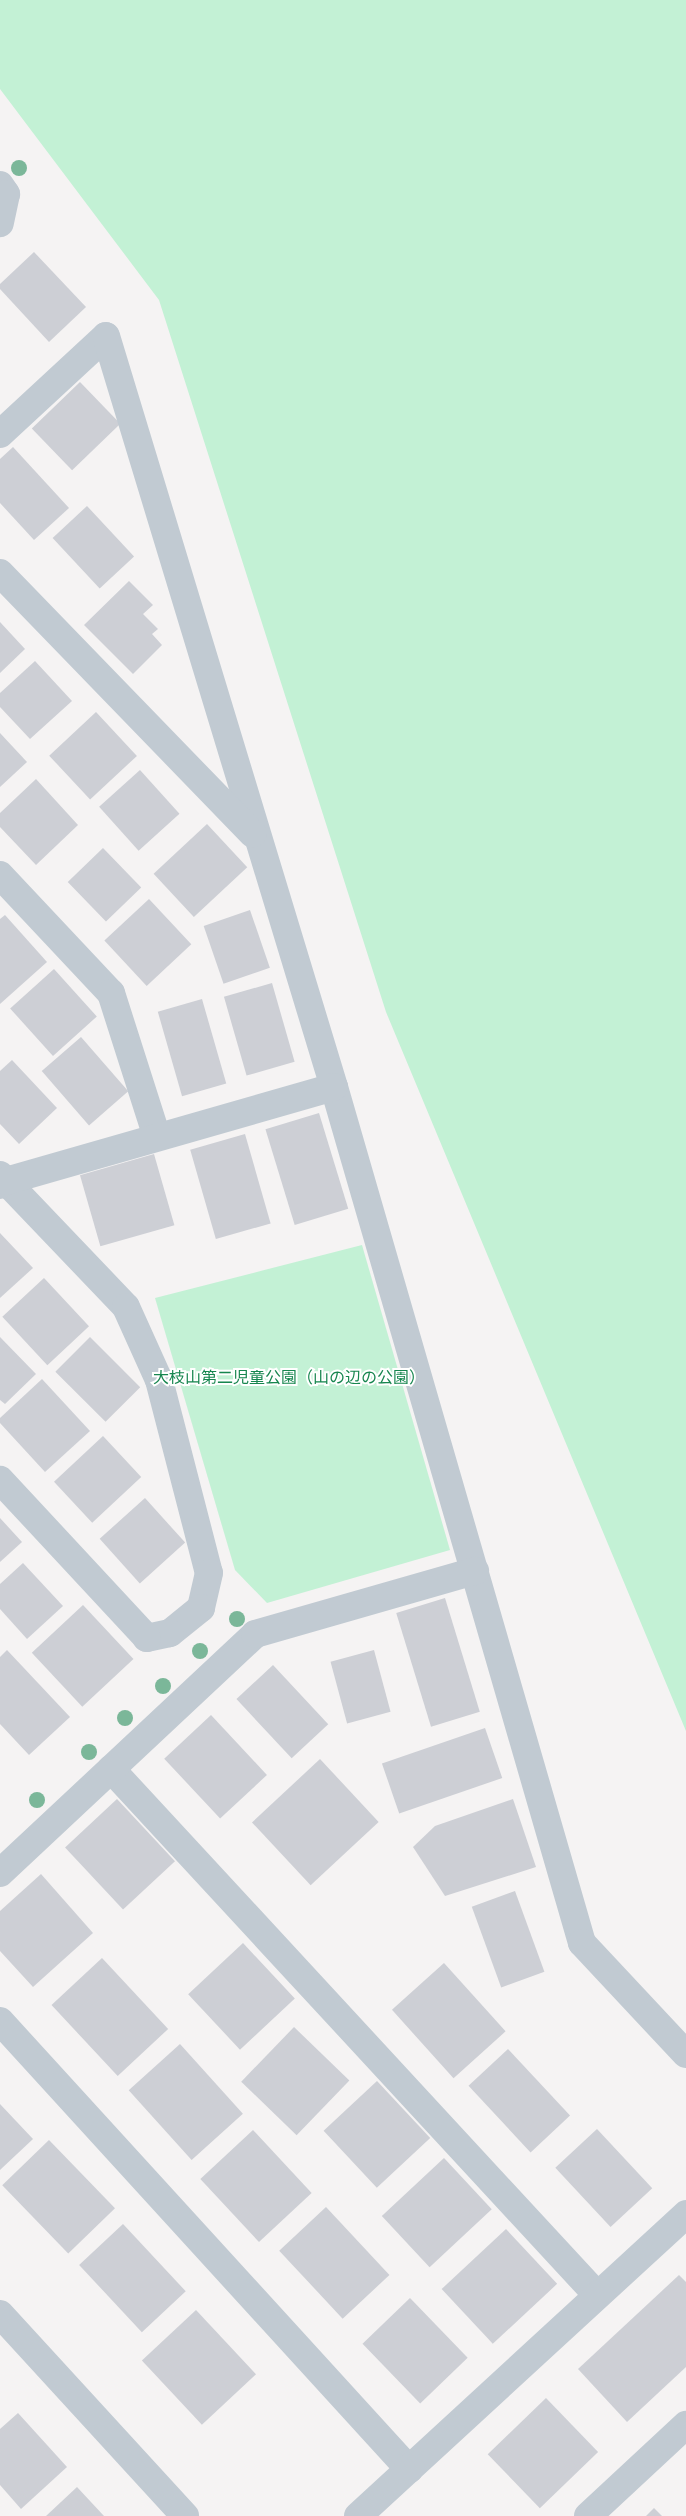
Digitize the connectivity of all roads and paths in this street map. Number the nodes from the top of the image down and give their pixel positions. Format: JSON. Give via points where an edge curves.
{"nodes":[{"id":1,"x":0,"y":185,"type":"edge"},
{"id":2,"x":0,"y":223,"type":"edge"},
{"id":3,"x":0,"y":434,"type":"edge"},
{"id":4,"x":0,"y":573,"type":"edge"},
{"id":5,"x":257,"y":838,"type":"junction"},
{"id":6,"x":0,"y":874,"type":"edge"},
{"id":7,"x":334,"y":1087,"type":"junction"},
{"id":8,"x":157,"y":1137,"type":"junction"},
{"id":9,"x":2,"y":1180,"type":"edge"},
{"id":10,"x":0,"y":1480,"type":"edge"},
{"id":11,"x":475,"y":1571,"type":"junction"},
{"id":12,"x":111,"y":1769,"type":"junction"},
{"id":13,"x":0,"y":1873,"type":"edge"},
{"id":14,"x":0,"y":2021,"type":"edge"},
{"id":15,"x":686,"y":2054,"type":"edge"},
{"id":16,"x":686,"y":2214,"type":"edge"},
{"id":17,"x":597,"y":2295,"type":"junction"},
{"id":18,"x":0,"y":2314,"type":"edge"},
{"id":19,"x":686,"y":2425,"type":"edge"},
{"id":20,"x":408,"y":2469,"type":"junction"},
{"id":21,"x":185,"y":2516,"type":"edge"},
{"id":22,"x":358,"y":2516,"type":"edge"},
{"id":23,"x":588,"y":2516,"type":"edge"}],
"edges":[{"from":1,"to":2,"type":"street","via":[[6,194]]},
{"from":3,"to":5,"type":"street","via":[[106,336]]},
{"from":4,"to":5,"type":"street"},
{"from":5,"to":7,"type":"street"},
{"from":6,"to":8,"type":"street","via":[[110,993]]},
{"from":7,"to":8,"type":"street"},
{"from":7,"to":11,"type":"street"},
{"from":8,"to":9,"type":"street"},
{"from":9,"to":10,"type":"street","via":[[126,1307],[151,1361],[159,1380],[209,1573],[200,1608],[170,1633],[147,1638]]},
{"from":11,"to":12,"type":"street","via":[[255,1634]]},
{"from":11,"to":15,"type":"street","via":[[582,1943]]},
{"from":12,"to":13,"type":"street"},
{"from":12,"to":17,"type":"street"},
{"from":14,"to":20,"type":"street"},
{"from":16,"to":17,"type":"street"},
{"from":17,"to":20,"type":"street"},
{"from":18,"to":21,"type":"street"},
{"from":19,"to":23,"type":"street"},
{"from":20,"to":22,"type":"street"}]}
